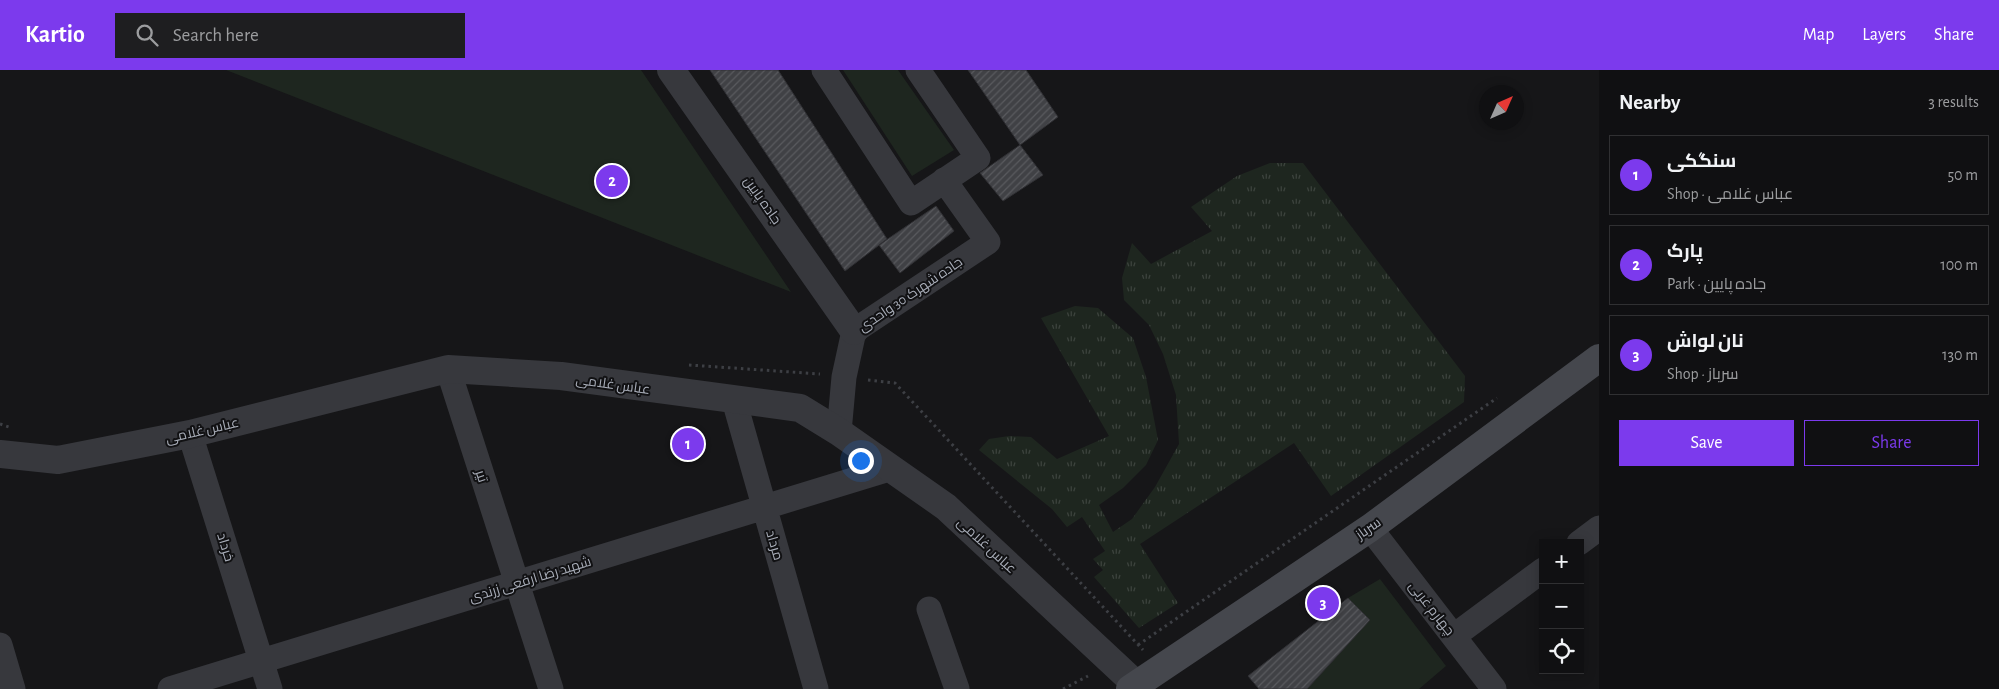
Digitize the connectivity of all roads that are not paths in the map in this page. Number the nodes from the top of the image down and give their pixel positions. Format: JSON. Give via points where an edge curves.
{"nodes":[{"id":1,"x":671,"y":70,"type":"edge"},
{"id":2,"x":824,"y":70,"type":"edge"},
{"id":3,"x":918,"y":70,"type":"edge"},
{"id":4,"x":944,"y":180,"type":"junction"},
{"id":5,"x":854,"y":331,"type":"junction"},
{"id":6,"x":1599,"y":358,"type":"edge"},
{"id":7,"x":448,"y":369,"type":"junction"},
{"id":8,"x":734,"y":400,"type":"junction"},
{"id":9,"x":839,"y":432,"type":"junction"},
{"id":10,"x":190,"y":434,"type":"junction"},
{"id":11,"x":0,"y":454,"type":"edge"},
{"id":12,"x":890,"y":469,"type":"junction"},
{"id":13,"x":764,"y":507,"type":"junction"},
{"id":14,"x":1370,"y":528,"type":"junction"},
{"id":15,"x":1599,"y":528,"type":"edge"},
{"id":16,"x":1584,"y":539,"type":"edge"},
{"id":17,"x":1539,"y":573,"type":"edge"},
{"id":18,"x":517,"y":583,"type":"junction"},
{"id":19,"x":929,"y":609,"type":"dead end"},
{"id":20,"x":1454,"y":636,"type":"junction"},
{"id":21,"x":0,"y":645,"type":"edge"},
{"id":22,"x":261,"y":661,"type":"junction"},
{"id":23,"x":1136,"y":688,"type":"edge"},
{"id":24,"x":13,"y":689,"type":"edge"},
{"id":25,"x":170,"y":689,"type":"edge"},
{"id":26,"x":270,"y":689,"type":"edge"},
{"id":27,"x":551,"y":689,"type":"edge"},
{"id":28,"x":816,"y":689,"type":"edge"},
{"id":29,"x":958,"y":689,"type":"edge"},
{"id":30,"x":1494,"y":689,"type":"edge"}],
"edges":[{"from":1,"to":5,"type":"street","name":"جاده پایین"},
{"from":2,"to":4,"type":"street","via":[[911,203]]},
{"from":3,"to":4,"type":"street","via":[[978,158]]},
{"from":4,"to":5,"type":"street","name":"جاده شهرک 30 واحدی","via":[[988,242]]},
{"from":5,"to":9,"type":"street","name":"جاده شهرک 30 واحدی","via":[[844,377]]},
{"from":6,"to":14,"type":"main road","name":"سرباز"},
{"from":7,"to":8,"type":"street","name":"عباس غلامی","via":[[561,376]]},
{"from":7,"to":10,"type":"street","name":"عباس غلامی"},
{"from":7,"to":18,"type":"street","name":"تیر"},
{"from":8,"to":9,"type":"street","name":"عباس غلامی","via":[[800,408]]},
{"from":8,"to":13,"type":"street","name":"مرداد"},
{"from":9,"to":12,"type":"street","name":"عباس غلامی"},
{"from":10,"to":11,"type":"street","name":"عباس غلامی","via":[[58,460]]},
{"from":10,"to":22,"type":"street","name":"خرداد"},
{"from":12,"to":13,"type":"street","name":"شهید رضا ارفعی زرندی"},
{"from":12,"to":23,"type":"street","name":"عباس غلامی","via":[[946,507]]},
{"from":13,"to":18,"type":"street","name":"شهید رضا ارفعی زرندی"},
{"from":13,"to":28,"type":"street","name":"مرداد"},
{"from":14,"to":20,"type":"street","name":"چهارم غربی"},
{"from":14,"to":23,"type":"main road","name":"سرباز"},
{"from":15,"to":16,"type":"street"},
{"from":17,"to":20,"type":"street"},
{"from":18,"to":22,"type":"street","name":"شهید رضا ارفعی زرندی"},
{"from":18,"to":27,"type":"street","name":"تیر"},
{"from":19,"to":29,"type":"street"},
{"from":20,"to":30,"type":"street","name":"چهارم غربی"},
{"from":21,"to":24,"type":"street"},
{"from":22,"to":25,"type":"street","name":"شهید رضا ارفعی زرندی"},
{"from":22,"to":26,"type":"street","name":"خرداد"}]}
